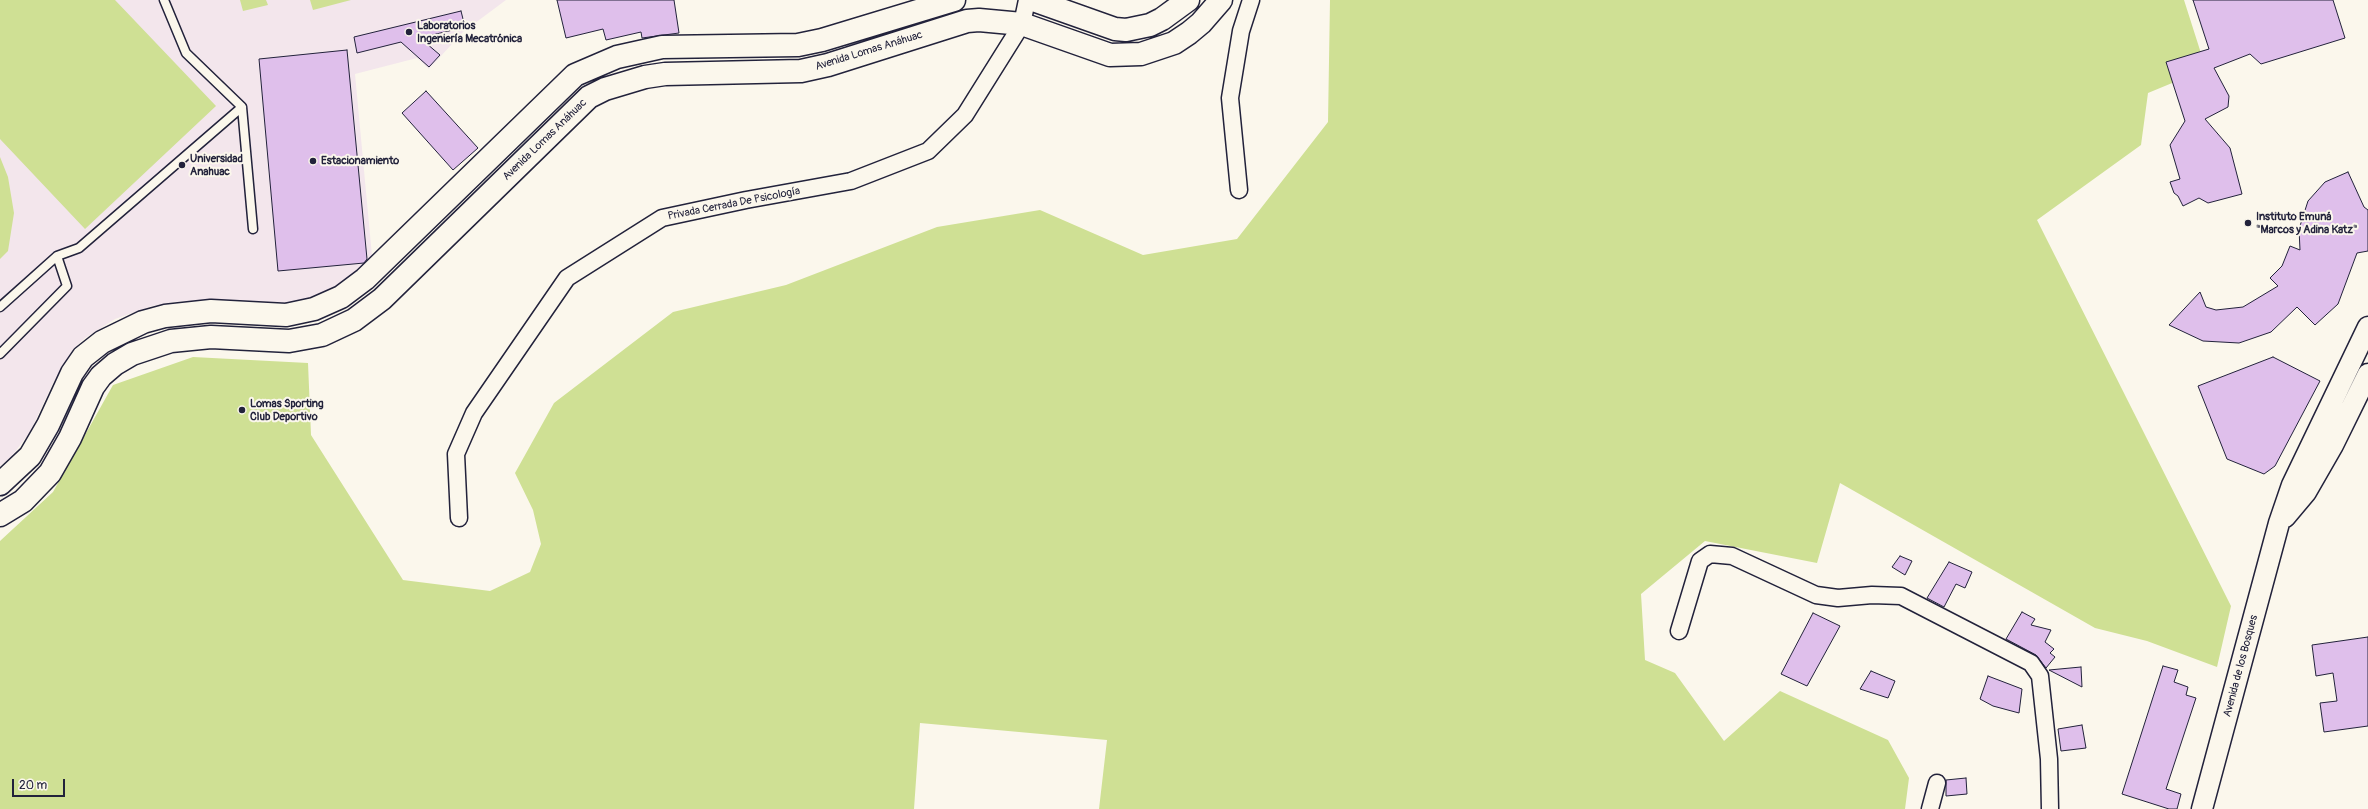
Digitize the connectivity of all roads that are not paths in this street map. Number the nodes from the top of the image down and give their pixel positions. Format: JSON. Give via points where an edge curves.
{"nodes":[{"id":1,"x":159,"y":0,"type":"edge"},
{"id":2,"x":954,"y":0,"type":"edge"},
{"id":3,"x":958,"y":0,"type":"edge"},
{"id":4,"x":1027,"y":0,"type":"edge"},
{"id":5,"x":1033,"y":0,"type":"edge"},
{"id":6,"x":1188,"y":0,"type":"edge"},
{"id":7,"x":1221,"y":0,"type":"edge"},
{"id":8,"x":1251,"y":0,"type":"edge"},
{"id":9,"x":165,"y":4,"type":"edge"},
{"id":10,"x":967,"y":21,"type":"junction"},
{"id":11,"x":1022,"y":24,"type":"junction"},
{"id":12,"x":242,"y":107,"type":"junction"},
{"id":13,"x":1239,"y":190,"type":"dead end"},
{"id":14,"x":253,"y":229,"type":"dead end"},
{"id":15,"x":57,"y":256,"type":"junction"},
{"id":16,"x":0,"y":307,"type":"edge"},
{"id":17,"x":2368,"y":327,"type":"edge"},
{"id":18,"x":0,"y":354,"type":"edge"},
{"id":19,"x":2368,"y":374,"type":"edge"},
{"id":20,"x":0,"y":484,"type":"edge"},
{"id":21,"x":0,"y":515,"type":"edge"},
{"id":22,"x":459,"y":518,"type":"dead end"},
{"id":23,"x":2279,"y":523,"type":"junction"},
{"id":24,"x":1679,"y":631,"type":"dead end"},
{"id":25,"x":1937,"y":783,"type":"dead end"},
{"id":26,"x":1930,"y":809,"type":"edge"},
{"id":27,"x":2050,"y":809,"type":"edge"},
{"id":28,"x":2202,"y":809,"type":"edge"}],
"edges":[{"from":1,"to":9,"type":"lane"},
{"from":2,"to":20,"type":"main road","via":[[822,40],[798,44],[662,47],[617,57],[575,75],[365,279],[341,297],[314,310],[286,315],[211,311],[165,316],[143,322],[102,342],[83,357],[72,373],[48,425],[30,456]]},
{"from":3,"to":10,"type":"street"},
{"from":4,"to":11,"type":"street"},
{"from":5,"to":6,"type":"main road","via":[[1115,29],[1126,30],[1150,25]]},
{"from":7,"to":11,"type":"main road","name":"Avenida Lomas Anáhuac","via":[[1189,33],[1174,43],[1141,54],[1110,54]]},
{"from":8,"to":13,"type":"street","via":[[1241,31],[1230,98]]},
{"from":9,"to":12,"type":"lane","via":[[186,53]]},
{"from":10,"to":11,"type":"main road","name":"Avenida Lomas Anáhuac","via":[[994,20]]},
{"from":10,"to":21,"type":"main road","name":"Avenida Lomas Anáhuac","via":[[821,67],[801,71],[665,74],[625,82],[589,97],[382,299],[354,320],[322,335],[289,341],[211,337],[171,341],[132,354],[116,364],[101,376],[93,387],[70,438],[50,473],[22,500]]},
{"from":11,"to":22,"type":"street","name":"Privada Cerrada De Psicología","via":[[965,115],[928,151],[851,181],[662,218],[567,278],[474,413],[456,454]]},
{"from":12,"to":14,"type":"lane"},
{"from":12,"to":15,"type":"lane","via":[[79,248]]},
{"from":15,"to":16,"type":"lane"},
{"from":15,"to":18,"type":"lane","via":[[67,286]]},
{"from":17,"to":23,"type":"street","name":"Avenida de los Bosques","via":[[2292,485]]},
{"from":19,"to":23,"type":"street","name":"Avenida de los Bosques","via":[[2333,445],[2306,492]]},
{"from":23,"to":28,"type":"street","name":"Avenida de los Bosques"},
{"from":24,"to":27,"type":"street","via":[[1700,561],[1710,554],[1732,556],[1816,595],[1838,598],[1901,596],[2031,663],[2040,676],[2049,759]]},
{"from":25,"to":26,"type":"street"}]}
